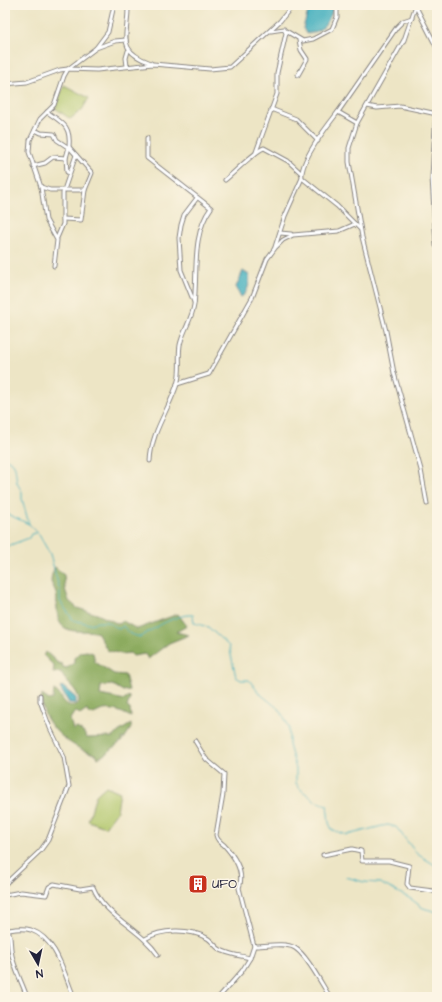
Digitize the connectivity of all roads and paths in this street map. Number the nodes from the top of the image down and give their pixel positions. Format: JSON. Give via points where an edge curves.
{"nodes":[{"id":1,"x":114,"y":5,"type":"edge"},
{"id":2,"x":128,"y":5,"type":"edge"},
{"id":3,"x":293,"y":5,"type":"edge"},
{"id":4,"x":337,"y":5,"type":"edge"},
{"id":5,"x":416,"y":5,"type":"edge"},
{"id":6,"x":412,"y":18,"type":"junction"},
{"id":7,"x":269,"y":31,"type":"junction"},
{"id":8,"x":286,"y":31,"type":"junction"},
{"id":9,"x":126,"y":40,"type":"junction"},
{"id":10,"x":299,"y":40,"type":"junction"},
{"id":11,"x":96,"y":48,"type":"junction"},
{"id":12,"x":437,"y":48,"type":"edge"},
{"id":13,"x":128,"y":51,"type":"junction"},
{"id":14,"x":153,"y":64,"type":"junction"},
{"id":15,"x":127,"y":66,"type":"junction"},
{"id":16,"x":68,"y":69,"type":"junction"},
{"id":17,"x":298,"y":75,"type":"dead end"},
{"id":18,"x":5,"y":84,"type":"edge"},
{"id":19,"x":367,"y":106,"type":"junction"},
{"id":20,"x":271,"y":109,"type":"junction"},
{"id":21,"x":47,"y":112,"type":"junction"},
{"id":22,"x":338,"y":112,"type":"junction"},
{"id":23,"x":437,"y":112,"type":"edge"},
{"id":24,"x":437,"y":120,"type":"edge"},
{"id":25,"x":358,"y":123,"type":"junction"},
{"id":26,"x":35,"y":130,"type":"junction"},
{"id":27,"x":147,"y":138,"type":"dead end"},
{"id":28,"x":318,"y":141,"type":"junction"},
{"id":29,"x":69,"y":147,"type":"junction"},
{"id":30,"x":256,"y":152,"type":"junction"},
{"id":31,"x":76,"y":155,"type":"junction"},
{"id":32,"x":66,"y":158,"type":"junction"},
{"id":33,"x":33,"y":166,"type":"junction"},
{"id":34,"x":69,"y":173,"type":"junction"},
{"id":35,"x":302,"y":174,"type":"junction"},
{"id":36,"x":302,"y":178,"type":"junction"},
{"id":37,"x":225,"y":180,"type":"dead end"},
{"id":38,"x":41,"y":187,"type":"junction"},
{"id":39,"x":64,"y":190,"type":"junction"},
{"id":40,"x":85,"y":190,"type":"junction"},
{"id":41,"x":197,"y":198,"type":"junction"},
{"id":42,"x":63,"y":219,"type":"junction"},
{"id":43,"x":355,"y":224,"type":"junction"},
{"id":44,"x":360,"y":229,"type":"junction"},
{"id":45,"x":280,"y":233,"type":"junction"},
{"id":46,"x":293,"y":234,"type":"junction"},
{"id":47,"x":56,"y":238,"type":"junction"},
{"id":48,"x":437,"y":245,"type":"edge"},
{"id":49,"x":275,"y":248,"type":"junction"},
{"id":50,"x":54,"y":266,"type":"dead end"},
{"id":51,"x":194,"y":302,"type":"junction"},
{"id":52,"x":176,"y":384,"type":"junction"},
{"id":53,"x":150,"y":461,"type":"dead end"},
{"id":54,"x":427,"y":504,"type":"dead end"},
{"id":55,"x":40,"y":695,"type":"dead end"},
{"id":56,"x":195,"y":741,"type":"dead end"},
{"id":57,"x":323,"y":855,"type":"dead end"},
{"id":58,"x":5,"y":884,"type":"edge"},
{"id":59,"x":437,"y":893,"type":"edge"},
{"id":60,"x":5,"y":895,"type":"edge"},
{"id":61,"x":5,"y":925,"type":"edge"},
{"id":62,"x":9,"y":930,"type":"junction"},
{"id":63,"x":144,"y":939,"type":"junction"},
{"id":64,"x":254,"y":946,"type":"junction"},
{"id":65,"x":158,"y":955,"type":"dead end"},
{"id":66,"x":250,"y":958,"type":"junction"},
{"id":67,"x":27,"y":997,"type":"edge"},
{"id":68,"x":74,"y":997,"type":"edge"},
{"id":69,"x":219,"y":997,"type":"edge"},
{"id":70,"x":330,"y":997,"type":"edge"}],
"edges":[{"from":1,"to":11,"type":"street","via":[[108,32]]},
{"from":2,"to":9,"type":"street"},
{"from":3,"to":7,"type":"street"},
{"from":4,"to":10,"type":"street","via":[[337,17],[332,29],[306,41]]},
{"from":5,"to":6,"type":"street"},
{"from":5,"to":12,"type":"street"},
{"from":6,"to":19,"type":"street","via":[[404,40]]},
{"from":6,"to":22,"type":"street","via":[[397,26]]},
{"from":7,"to":8,"type":"street"},
{"from":7,"to":14,"type":"street","via":[[230,67],[210,69]]},
{"from":8,"to":10,"type":"street"},
{"from":8,"to":20,"type":"street","via":[[277,73],[278,89]]},
{"from":9,"to":11,"type":"street"},
{"from":9,"to":13,"type":"street"},
{"from":10,"to":17,"type":"street","via":[[301,50],[307,59]]},
{"from":11,"to":16,"type":"street"},
{"from":13,"to":14,"type":"street"},
{"from":13,"to":15,"type":"street"},
{"from":14,"to":15,"type":"street"},
{"from":15,"to":16,"type":"street","via":[[97,70]]},
{"from":16,"to":18,"type":"street","via":[[27,82]]},
{"from":16,"to":21,"type":"street","via":[[57,99]]},
{"from":19,"to":23,"type":"street","via":[[400,106]]},
{"from":19,"to":25,"type":"street"},
{"from":20,"to":28,"type":"street","via":[[296,119]]},
{"from":20,"to":30,"type":"street"},
{"from":21,"to":26,"type":"street"},
{"from":21,"to":29,"type":"street","via":[[67,128],[70,133]]},
{"from":22,"to":25,"type":"street"},
{"from":22,"to":28,"type":"street"},
{"from":23,"to":24,"type":"main road"},
{"from":24,"to":48,"type":"main road","via":[[433,176]]},
{"from":25,"to":44,"type":"street","via":[[349,148],[349,162]]},
{"from":26,"to":29,"type":"street","via":[[54,134],[57,140]]},
{"from":26,"to":33,"type":"street","via":[[29,152]]},
{"from":27,"to":41,"type":"street","via":[[147,158],[158,164]]},
{"from":28,"to":35,"type":"street","via":[[307,158]]},
{"from":29,"to":31,"type":"street"},
{"from":29,"to":32,"type":"street"},
{"from":30,"to":35,"type":"street","via":[[267,149],[288,161]]},
{"from":30,"to":37,"type":"street"},
{"from":31,"to":34,"type":"street"},
{"from":31,"to":40,"type":"street","via":[[92,173]]},
{"from":32,"to":33,"type":"street","via":[[53,158]]},
{"from":32,"to":34,"type":"street"},
{"from":33,"to":38,"type":"street"},
{"from":34,"to":39,"type":"street"},
{"from":35,"to":36,"type":"street"},
{"from":36,"to":43,"type":"street"},
{"from":36,"to":45,"type":"street"},
{"from":38,"to":39,"type":"street","via":[[45,190]]},
{"from":38,"to":47,"type":"street","via":[[46,220]]},
{"from":39,"to":40,"type":"street"},
{"from":39,"to":42,"type":"street"},
{"from":40,"to":42,"type":"street","via":[[81,220]]},
{"from":41,"to":51,"type":"street","via":[[184,216],[179,238],[181,270]]},
{"from":41,"to":51,"type":"street","via":[[211,208],[205,218],[197,250]]},
{"from":42,"to":47,"type":"street"},
{"from":43,"to":44,"type":"street"},
{"from":43,"to":46,"type":"street","via":[[339,231]]},
{"from":44,"to":54,"type":"street","via":[[394,373],[421,470]]},
{"from":45,"to":46,"type":"street"},
{"from":45,"to":49,"type":"street"},
{"from":46,"to":49,"type":"street"},
{"from":47,"to":50,"type":"street","via":[[58,248],[54,256]]},
{"from":49,"to":52,"type":"street","via":[[267,259],[252,298],[209,374]]},
{"from":51,"to":52,"type":"street","via":[[180,345]]},
{"from":52,"to":53,"type":"street","via":[[156,430]]},
{"from":55,"to":58,"type":"street","via":[[46,717],[64,757],[69,786],[48,840]]},
{"from":56,"to":64,"type":"street","via":[[206,758],[224,774],[216,835],[234,858],[241,872],[239,888]]},
{"from":57,"to":59,"type":"street","via":[[352,849],[361,851],[362,861],[389,861],[409,866],[407,884],[410,888]]},
{"from":60,"to":63,"type":"street","via":[[21,892],[46,895],[49,887],[54,884],[80,889],[93,887],[109,911]]},
{"from":61,"to":62,"type":"street"},
{"from":62,"to":67,"type":"street","via":[[12,956]]},
{"from":62,"to":68,"type":"street","via":[[31,930],[44,937],[56,952]]},
{"from":63,"to":65,"type":"street","via":[[151,943]]},
{"from":63,"to":66,"type":"street","via":[[158,932],[179,931],[196,934],[208,938],[224,952]]},
{"from":64,"to":66,"type":"street"},
{"from":64,"to":70,"type":"street","via":[[295,948],[310,964]]},
{"from":66,"to":69,"type":"street"}]}
